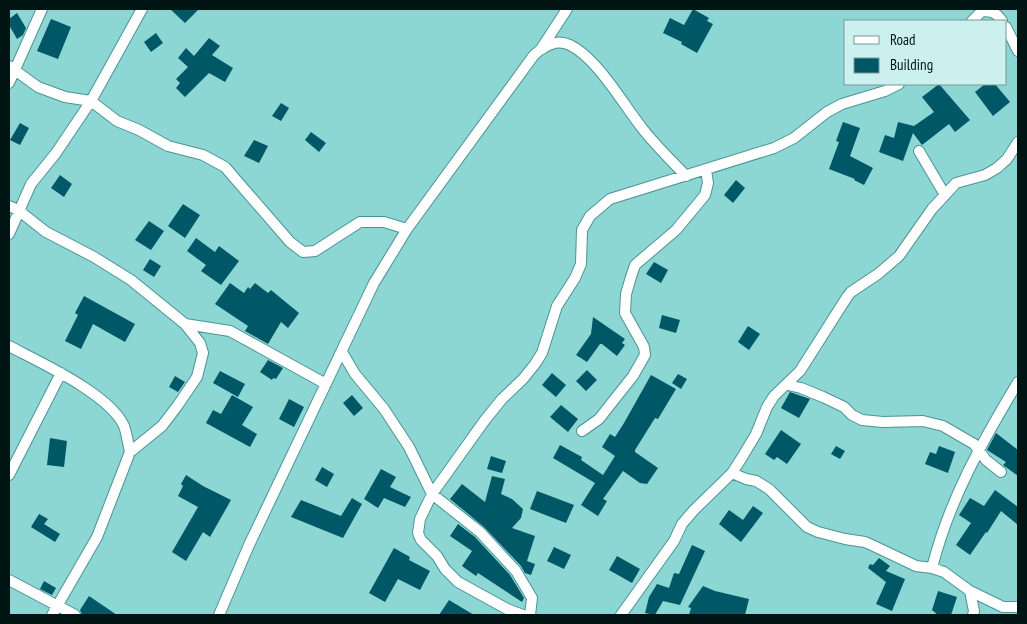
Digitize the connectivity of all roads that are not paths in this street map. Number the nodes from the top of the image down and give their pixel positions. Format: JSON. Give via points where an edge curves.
{"nodes":[{"id":1,"x":42,"y":9,"type":"edge"},
{"id":2,"x":142,"y":9,"type":"edge"},
{"id":3,"x":568,"y":9,"type":"edge"},
{"id":4,"x":973,"y":20,"type":"edge"},
{"id":5,"x":1002,"y":20,"type":"edge"},
{"id":6,"x":1007,"y":29,"type":"edge"},
{"id":7,"x":541,"y":49,"type":"junction"},
{"id":8,"x":1018,"y":51,"type":"edge"},
{"id":9,"x":11,"y":68,"type":"edge"},
{"id":10,"x":9,"y":83,"type":"edge"},
{"id":11,"x":897,"y":85,"type":"edge"},
{"id":12,"x":90,"y":102,"type":"junction"},
{"id":13,"x":1018,"y":142,"type":"edge"},
{"id":14,"x":919,"y":151,"type":"dead end"},
{"id":15,"x":706,"y":170,"type":"junction"},
{"id":16,"x":686,"y":176,"type":"junction"},
{"id":17,"x":945,"y":194,"type":"junction"},
{"id":18,"x":14,"y":208,"type":"edge"},
{"id":19,"x":407,"y":229,"type":"junction"},
{"id":20,"x":9,"y":234,"type":"edge"},
{"id":21,"x":185,"y":324,"type":"junction"},
{"id":22,"x":9,"y":346,"type":"edge"},
{"id":23,"x":342,"y":352,"type":"junction"},
{"id":24,"x":61,"y":373,"type":"junction"},
{"id":25,"x":1018,"y":382,"type":"edge"},
{"id":26,"x":326,"y":384,"type":"junction"},
{"id":27,"x":788,"y":385,"type":"junction"},
{"id":28,"x":582,"y":431,"type":"dead end"},
{"id":29,"x":978,"y":450,"type":"junction"},
{"id":30,"x":130,"y":452,"type":"junction"},
{"id":31,"x":1001,"y":472,"type":"dead end"},
{"id":32,"x":732,"y":473,"type":"junction"},
{"id":33,"x":9,"y":475,"type":"edge"},
{"id":34,"x":432,"y":494,"type":"junction"},
{"id":35,"x":932,"y":568,"type":"junction"},
{"id":36,"x":9,"y":580,"type":"edge"},
{"id":37,"x":970,"y":591,"type":"junction"},
{"id":38,"x":1018,"y":608,"type":"edge"},
{"id":39,"x":55,"y":611,"type":"edge"},
{"id":40,"x":75,"y":615,"type":"edge"},
{"id":41,"x":219,"y":615,"type":"edge"},
{"id":42,"x":523,"y":615,"type":"edge"},
{"id":43,"x":530,"y":615,"type":"edge"},
{"id":44,"x":621,"y":615,"type":"edge"},
{"id":45,"x":972,"y":615,"type":"edge"}],
"edges":[{"from":1,"to":9,"type":"street"},
{"from":2,"to":12,"type":"street"},
{"from":3,"to":7,"type":"street"},
{"from":4,"to":5,"type":"street","via":[[982,11],[992,11]]},
{"from":6,"to":8,"type":"street"},
{"from":7,"to":16,"type":"street","via":[[559,42],[583,53],[643,130]]},
{"from":7,"to":19,"type":"street"},
{"from":9,"to":10,"type":"street"},
{"from":9,"to":12,"type":"street","via":[[38,87]]},
{"from":11,"to":15,"type":"street","via":[[842,104],[774,148]]},
{"from":12,"to":18,"type":"street"},
{"from":12,"to":19,"type":"street","via":[[117,121],[168,146],[203,155],[225,167],[290,242],[303,252],[315,251],[360,222],[384,222]]},
{"from":13,"to":17,"type":"street","via":[[997,168],[956,183]]},
{"from":14,"to":17,"type":"street"},
{"from":15,"to":16,"type":"street"},
{"from":15,"to":28,"type":"street","via":[[708,183],[700,201],[676,230],[636,265],[631,277],[625,313],[644,347],[645,355],[633,376],[599,419]]},
{"from":16,"to":34,"type":"street","via":[[610,199],[590,216],[582,230],[581,264],[557,306],[542,353],[523,379],[502,399]]},
{"from":17,"to":27,"type":"street","via":[[899,256],[851,292]]},
{"from":18,"to":20,"type":"street"},
{"from":18,"to":21,"type":"street","via":[[46,232],[131,280]]},
{"from":19,"to":23,"type":"street","via":[[374,283]]},
{"from":21,"to":26,"type":"street","via":[[230,331]]},
{"from":21,"to":30,"type":"street","via":[[200,343],[203,353],[197,377],[162,426]]},
{"from":22,"to":24,"type":"street"},
{"from":23,"to":26,"type":"street"},
{"from":23,"to":34,"type":"street","via":[[409,447]]},
{"from":24,"to":30,"type":"street","via":[[113,410],[124,426]]},
{"from":24,"to":33,"type":"street"},
{"from":25,"to":29,"type":"street"},
{"from":26,"to":41,"type":"street"},
{"from":27,"to":29,"type":"street","via":[[830,400],[862,420],[923,421],[943,426]]},
{"from":27,"to":32,"type":"street","via":[[774,396],[767,407],[756,434]]},
{"from":29,"to":31,"type":"street"},
{"from":29,"to":35,"type":"street","via":[[947,519]]},
{"from":30,"to":39,"type":"street","via":[[97,537]]},
{"from":32,"to":35,"type":"street","via":[[769,489],[808,527],[818,532],[864,542],[916,566]]},
{"from":32,"to":44,"type":"street","via":[[682,524],[666,553]]},
{"from":34,"to":42,"type":"street","via":[[420,519],[418,533],[421,540],[458,582],[507,610]]},
{"from":34,"to":43,"type":"street","via":[[480,532],[516,571],[532,598]]},
{"from":35,"to":37,"type":"street","via":[[944,572]]},
{"from":36,"to":39,"type":"street"},
{"from":37,"to":38,"type":"street","via":[[1003,607]]},
{"from":37,"to":45,"type":"street"},
{"from":39,"to":40,"type":"street"}]}
